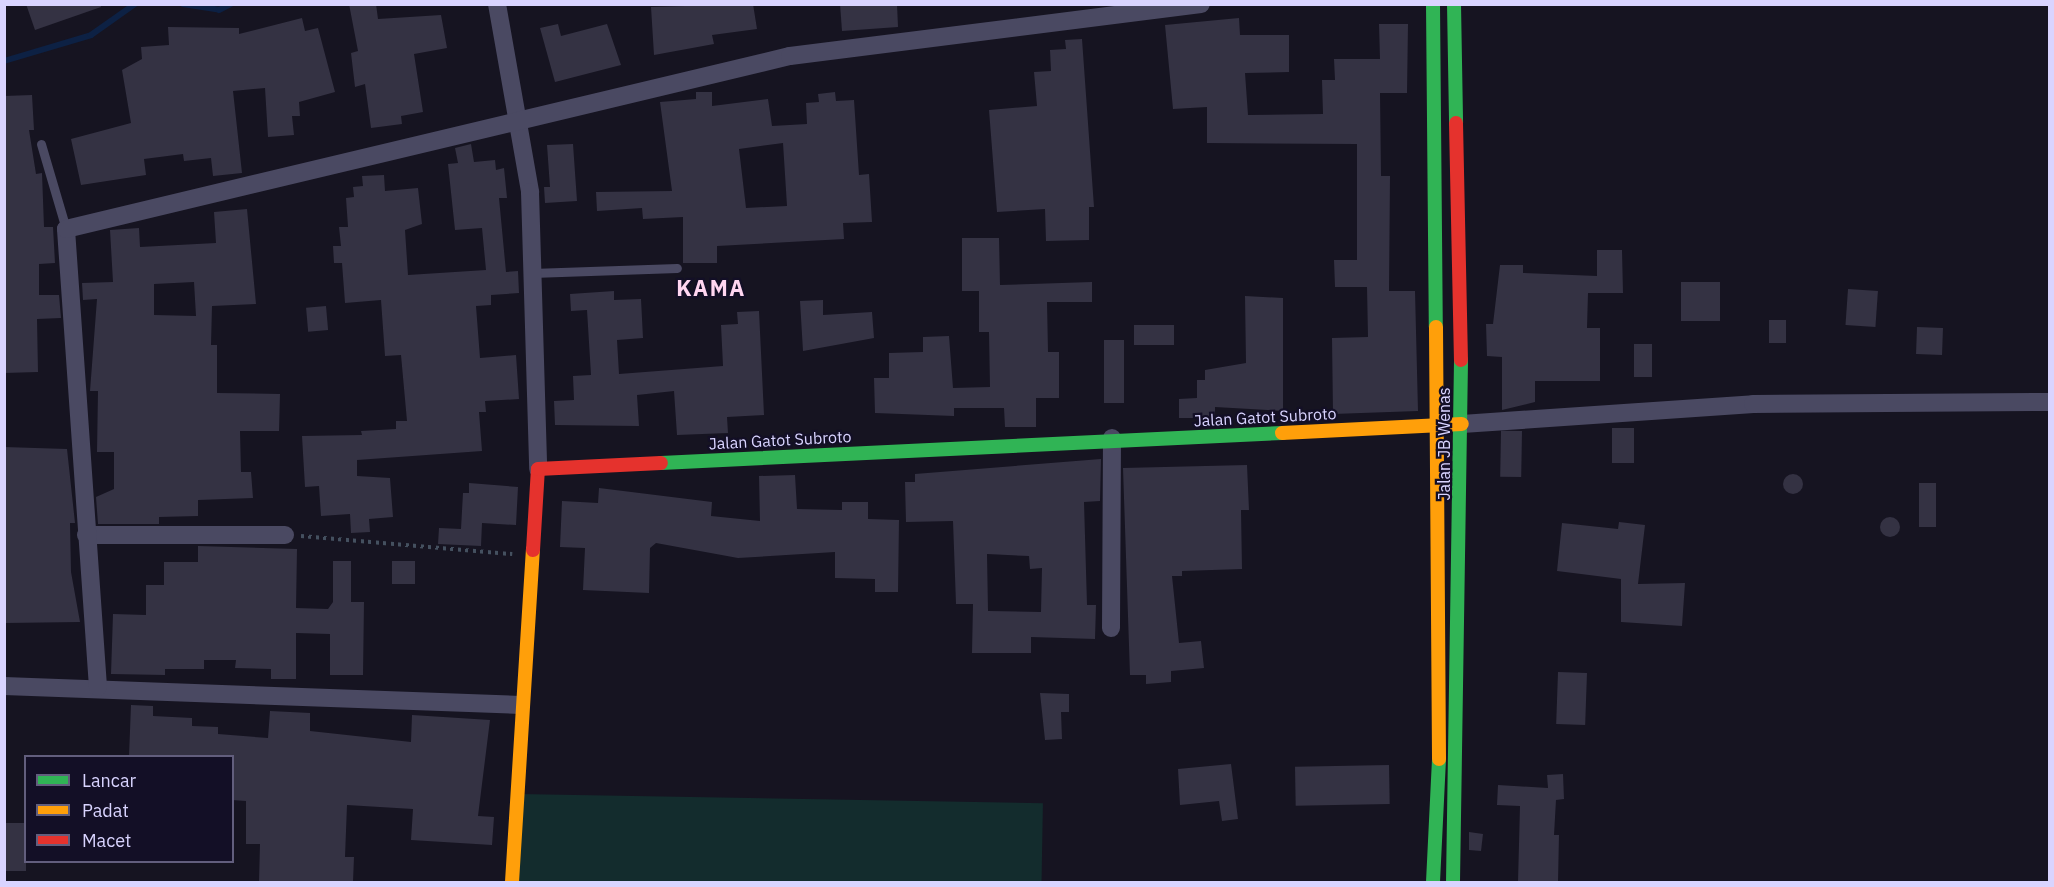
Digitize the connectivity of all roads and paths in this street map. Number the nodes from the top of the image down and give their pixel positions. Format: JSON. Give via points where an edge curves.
{"nodes":[{"id":1,"x":497,"y":4,"type":"edge"},
{"id":2,"x":1201,"y":4,"type":"edge"},
{"id":3,"x":1433,"y":4,"type":"edge"},
{"id":4,"x":1454,"y":4,"type":"edge"},
{"id":5,"x":521,"y":119,"type":"junction"},
{"id":6,"x":41,"y":144,"type":"dead end"},
{"id":7,"x":66,"y":229,"type":"junction"},
{"id":8,"x":677,"y":268,"type":"dead end"},
{"id":9,"x":532,"y":273,"type":"junction"},
{"id":10,"x":2049,"y":402,"type":"edge"},
{"id":11,"x":1437,"y":423,"type":"junction"},
{"id":12,"x":1462,"y":424,"type":"junction"},
{"id":13,"x":1112,"y":438,"type":"junction"},
{"id":14,"x":538,"y":469,"type":"junction"},
{"id":15,"x":86,"y":535,"type":"junction"},
{"id":16,"x":285,"y":535,"type":"joint"},
{"id":17,"x":532,"y":555,"type":"junction"},
{"id":18,"x":1111,"y":628,"type":"dead end"},
{"id":19,"x":4,"y":686,"type":"edge"},
{"id":20,"x":99,"y":687,"type":"junction"},
{"id":21,"x":521,"y":705,"type":"junction"},
{"id":22,"x":512,"y":882,"type":"edge"},
{"id":23,"x":1433,"y":882,"type":"edge"},
{"id":24,"x":1453,"y":882,"type":"edge"}],
"edges":[{"from":1,"to":5,"type":"street"},
{"from":2,"to":5,"type":"street","via":[[790,56]]},
{"from":3,"to":11,"type":"main road","name":"Jalan JB Wenas"},
{"from":4,"to":12,"type":"main road","name":"Jalan JB Wenas"},
{"from":5,"to":7,"type":"street"},
{"from":5,"to":9,"type":"street"},
{"from":6,"to":7,"type":"lane"},
{"from":7,"to":15,"type":"street"},
{"from":8,"to":9,"type":"lane"},
{"from":9,"to":14,"type":"street"},
{"from":10,"to":12,"type":"street","via":[[1753,404]]},
{"from":11,"to":12,"type":"main road","name":"Jalan Gatot Subroto"},
{"from":11,"to":13,"type":"main road","name":"Jalan Gatot Subroto"},
{"from":11,"to":23,"type":"main road","name":"Jalan JB Wenas","via":[[1438,759]]},
{"from":12,"to":24,"type":"main road","name":"Jalan JB Wenas"},
{"from":13,"to":14,"type":"main road","name":"Jalan Gatot Subroto"},
{"from":13,"to":18,"type":"street"},
{"from":14,"to":17,"type":"main road"},
{"from":15,"to":16,"type":"street"},
{"from":15,"to":20,"type":"street"},
{"from":16,"to":17,"type":"path"},
{"from":17,"to":21,"type":"main road"},
{"from":19,"to":20,"type":"street"},
{"from":20,"to":21,"type":"street"},
{"from":21,"to":22,"type":"main road"}]}
